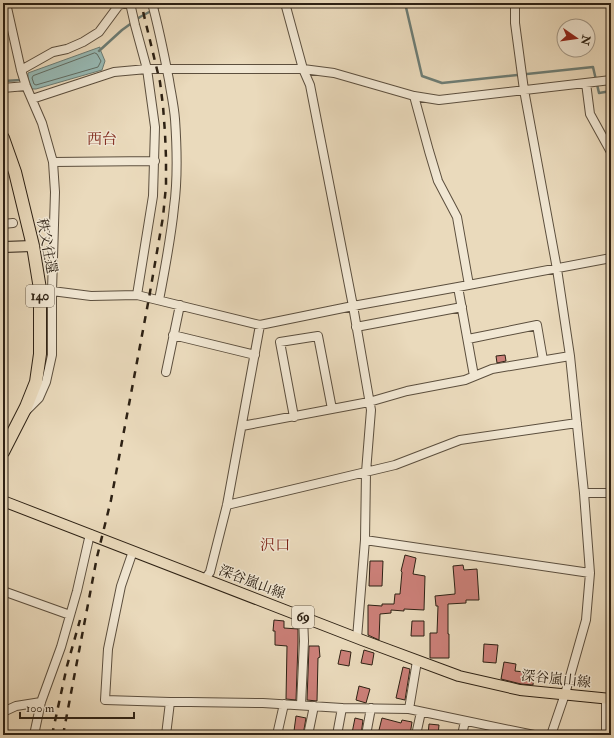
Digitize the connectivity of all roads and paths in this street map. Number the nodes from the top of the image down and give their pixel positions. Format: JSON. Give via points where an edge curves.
{"nodes":[{"id":1,"x":6,"y":3,"type":"edge"},
{"id":2,"x":129,"y":3,"type":"edge"},
{"id":3,"x":285,"y":3,"type":"edge"},
{"id":4,"x":515,"y":3,"type":"edge"},
{"id":5,"x":153,"y":8,"type":"edge"},
{"id":6,"x":303,"y":68,"type":"junction"},
{"id":7,"x":147,"y":69,"type":"junction"},
{"id":8,"x":167,"y":69,"type":"junction"},
{"id":9,"x":24,"y":78,"type":"junction"},
{"id":10,"x":611,"y":80,"type":"edge"},
{"id":11,"x":586,"y":83,"type":"junction"},
{"id":12,"x":3,"y":88,"type":"edge"},
{"id":13,"x":524,"y":90,"type":"junction"},
{"id":14,"x":414,"y":96,"type":"junction"},
{"id":15,"x":32,"y":99,"type":"junction"},
{"id":16,"x":3,"y":138,"type":"edge"},
{"id":17,"x":611,"y":152,"type":"edge"},
{"id":18,"x":155,"y":161,"type":"junction"},
{"id":19,"x":53,"y":162,"type":"junction"},
{"id":20,"x":13,"y":223,"type":"dead end"},
{"id":21,"x":3,"y":224,"type":"edge"},
{"id":22,"x":34,"y":246,"type":"junction"},
{"id":23,"x":3,"y":247,"type":"edge"},
{"id":24,"x":611,"y":258,"type":"edge"},
{"id":25,"x":557,"y":269,"type":"junction"},
{"id":26,"x":469,"y":285,"type":"junction"},
{"id":27,"x":458,"y":287,"type":"junction"},
{"id":28,"x":52,"y":291,"type":"junction"},
{"id":29,"x":137,"y":295,"type":"junction"},
{"id":30,"x":159,"y":300,"type":"junction"},
{"id":31,"x":180,"y":305,"type":"junction"},
{"id":32,"x":352,"y":306,"type":"junction"},
{"id":33,"x":462,"y":307,"type":"junction"},
{"id":34,"x":260,"y":325,"type":"junction"},
{"id":35,"x":356,"y":327,"type":"junction"},
{"id":36,"x":173,"y":335,"type":"junction"},
{"id":37,"x":468,"y":339,"type":"junction"},
{"id":38,"x":255,"y":355,"type":"junction"},
{"id":39,"x":570,"y":356,"type":"junction"},
{"id":40,"x":543,"y":360,"type":"junction"},
{"id":41,"x":166,"y":372,"type":"dead end"},
{"id":42,"x":474,"y":376,"type":"junction"},
{"id":43,"x":369,"y":402,"type":"junction"},
{"id":44,"x":332,"y":409,"type":"junction"},
{"id":45,"x":21,"y":416,"type":"junction"},
{"id":46,"x":294,"y":417,"type":"junction"},
{"id":47,"x":577,"y":423,"type":"junction"},
{"id":48,"x":242,"y":426,"type":"junction"},
{"id":49,"x":4,"y":446,"type":"edge"},
{"id":50,"x":366,"y":472,"type":"junction"},
{"id":51,"x":584,"y":493,"type":"junction"},
{"id":52,"x":611,"y":493,"type":"edge"},
{"id":53,"x":3,"y":501,"type":"edge"},
{"id":54,"x":227,"y":505,"type":"junction"},
{"id":55,"x":90,"y":534,"type":"junction"},
{"id":56,"x":365,"y":540,"type":"junction"},
{"id":57,"x":133,"y":551,"type":"junction"},
{"id":58,"x":590,"y":573,"type":"junction"},
{"id":59,"x":205,"y":579,"type":"junction"},
{"id":60,"x":3,"y":591,"type":"edge"},
{"id":61,"x":70,"y":615,"type":"junction"},
{"id":62,"x":303,"y":617,"type":"junction"},
{"id":63,"x":357,"y":638,"type":"junction"},
{"id":64,"x":417,"y":661,"type":"junction"},
{"id":65,"x":565,"y":694,"type":"junction"},
{"id":66,"x":608,"y":698,"type":"edge"},
{"id":67,"x":41,"y":702,"type":"junction"},
{"id":68,"x":170,"y":702,"type":"junction"},
{"id":69,"x":284,"y":704,"type":"junction"},
{"id":70,"x":301,"y":706,"type":"junction"},
{"id":71,"x":314,"y":706,"type":"junction"},
{"id":72,"x":342,"y":708,"type":"junction"},
{"id":73,"x":371,"y":708,"type":"junction"},
{"id":74,"x":409,"y":709,"type":"junction"},
{"id":75,"x":3,"y":712,"type":"edge"},
{"id":76,"x":421,"y":712,"type":"junction"},
{"id":77,"x":465,"y":721,"type":"junction"},
{"id":78,"x":508,"y":732,"type":"edge"},
{"id":79,"x":34,"y":735,"type":"edge"},
{"id":80,"x":166,"y":735,"type":"edge"},
{"id":81,"x":278,"y":735,"type":"edge"},
{"id":82,"x":308,"y":735,"type":"edge"},
{"id":83,"x":337,"y":735,"type":"edge"},
{"id":84,"x":366,"y":735,"type":"edge"},
{"id":85,"x":416,"y":735,"type":"edge"},
{"id":86,"x":462,"y":735,"type":"edge"},
{"id":87,"x":534,"y":735,"type":"edge"},
{"id":88,"x":551,"y":735,"type":"edge"},
{"id":89,"x":606,"y":735,"type":"edge"}],
"edges":[{"from":1,"to":9,"type":"street"},
{"from":2,"to":7,"type":"street"},
{"from":2,"to":9,"type":"street","via":[[118,5],[99,32],[68,49],[53,52]]},
{"from":3,"to":6,"type":"street"},
{"from":4,"to":13,"type":"street","via":[[514,23]]},
{"from":5,"to":8,"type":"street"},
{"from":6,"to":8,"type":"street"},
{"from":6,"to":14,"type":"street"},
{"from":6,"to":32,"type":"street","via":[[310,85]]},
{"from":7,"to":8,"type":"street"},
{"from":7,"to":15,"type":"street","via":[[114,72]]},
{"from":7,"to":18,"type":"street","via":[[155,127]]},
{"from":8,"to":30,"type":"street","via":[[175,118],[175,206]]},
{"from":9,"to":12,"type":"street"},
{"from":9,"to":15,"type":"street"},
{"from":10,"to":11,"type":"street"},
{"from":11,"to":13,"type":"street"},
{"from":11,"to":17,"type":"street","via":[[590,114]]},
{"from":13,"to":14,"type":"street","via":[[439,100]]},
{"from":13,"to":25,"type":"street"},
{"from":14,"to":26,"type":"street","via":[[438,181],[457,217]]},
{"from":15,"to":19,"type":"street","via":[[42,122]]},
{"from":16,"to":22,"type":"highway","name":"秩父往還","number":"140","via":[[15,172]]},
{"from":18,"to":19,"type":"street"},
{"from":18,"to":29,"type":"street","via":[[153,196]]},
{"from":19,"to":28,"type":"street","via":[[56,192]]},
{"from":20,"to":21,"type":"street"},
{"from":22,"to":23,"type":"main road"},
{"from":22,"to":45,"type":"highway","name":"秩父往還","number":"140","via":[[40,289],[40,354],[36,382]]},
{"from":24,"to":25,"type":"street"},
{"from":25,"to":26,"type":"street"},
{"from":25,"to":39,"type":"street"},
{"from":26,"to":27,"type":"street"},
{"from":27,"to":32,"type":"street"},
{"from":27,"to":33,"type":"street"},
{"from":28,"to":29,"type":"street","via":[[91,296]]},
{"from":28,"to":45,"type":"street","via":[[52,355],[46,382],[39,398]]},
{"from":29,"to":30,"type":"street"},
{"from":30,"to":31,"type":"street"},
{"from":31,"to":34,"type":"street"},
{"from":31,"to":36,"type":"street"},
{"from":32,"to":34,"type":"street"},
{"from":32,"to":35,"type":"street"},
{"from":33,"to":35,"type":"street"},
{"from":33,"to":37,"type":"street"},
{"from":34,"to":38,"type":"street"},
{"from":35,"to":43,"type":"street"},
{"from":36,"to":38,"type":"street"},
{"from":36,"to":41,"type":"street"},
{"from":37,"to":40,"type":"street","via":[[537,325]]},
{"from":37,"to":42,"type":"street"},
{"from":38,"to":48,"type":"street"},
{"from":39,"to":40,"type":"street"},
{"from":39,"to":47,"type":"street"},
{"from":40,"to":42,"type":"street","via":[[492,369]]},
{"from":42,"to":43,"type":"street"},
{"from":43,"to":44,"type":"street"},
{"from":43,"to":50,"type":"street","via":[[371,410]]},
{"from":44,"to":46,"type":"street"},
{"from":44,"to":46,"type":"street","via":[[318,336],[280,342]]},
{"from":45,"to":49,"type":"highway","name":"秩父往還","number":"140"},
{"from":46,"to":48,"type":"street"},
{"from":47,"to":50,"type":"street","via":[[460,440],[395,465]]},
{"from":47,"to":51,"type":"street"},
{"from":48,"to":54,"type":"street"},
{"from":50,"to":54,"type":"street"},
{"from":50,"to":56,"type":"street"},
{"from":51,"to":52,"type":"street"},
{"from":51,"to":58,"type":"street"},
{"from":53,"to":55,"type":"main road","name":"深谷嵐山線","number":"69"},
{"from":54,"to":59,"type":"street","via":[[210,572]]},
{"from":55,"to":57,"type":"main road","name":"深谷嵐山線","number":"69"},
{"from":55,"to":61,"type":"street"},
{"from":56,"to":58,"type":"street"},
{"from":56,"to":63,"type":"street"},
{"from":57,"to":59,"type":"main road","name":"深谷嵐山線","number":"69"},
{"from":57,"to":68,"type":"street","via":[[121,586],[108,649],[105,700]]},
{"from":58,"to":65,"type":"street","via":[[586,620]]},
{"from":59,"to":62,"type":"main road","name":"深谷嵐山線","number":"69"},
{"from":60,"to":61,"type":"street"},
{"from":61,"to":67,"type":"street"},
{"from":62,"to":63,"type":"main road","name":"深谷嵐山線","number":"69"},
{"from":62,"to":70,"type":"street"},
{"from":63,"to":64,"type":"main road","name":"深谷嵐山線","number":"69"},
{"from":64,"to":65,"type":"main road","name":"深谷嵐山線","number":"69","via":[[459,676],[520,690]]},
{"from":64,"to":74,"type":"street"},
{"from":65,"to":66,"type":"main road","name":"深谷嵐山線","number":"69"},
{"from":65,"to":88,"type":"street"},
{"from":66,"to":89,"type":"street"},
{"from":67,"to":75,"type":"street","via":[[16,706]]},
{"from":67,"to":79,"type":"street"},
{"from":68,"to":69,"type":"street"},
{"from":68,"to":80,"type":"street"},
{"from":69,"to":70,"type":"street"},
{"from":69,"to":81,"type":"street"},
{"from":70,"to":71,"type":"street"},
{"from":71,"to":72,"type":"street"},
{"from":71,"to":82,"type":"street"},
{"from":72,"to":73,"type":"street"},
{"from":72,"to":83,"type":"street"},
{"from":73,"to":74,"type":"street"},
{"from":73,"to":84,"type":"street"},
{"from":74,"to":76,"type":"street"},
{"from":76,"to":77,"type":"street"},
{"from":76,"to":85,"type":"street"},
{"from":77,"to":78,"type":"street"},
{"from":77,"to":86,"type":"street"},
{"from":78,"to":87,"type":"street"}]}
